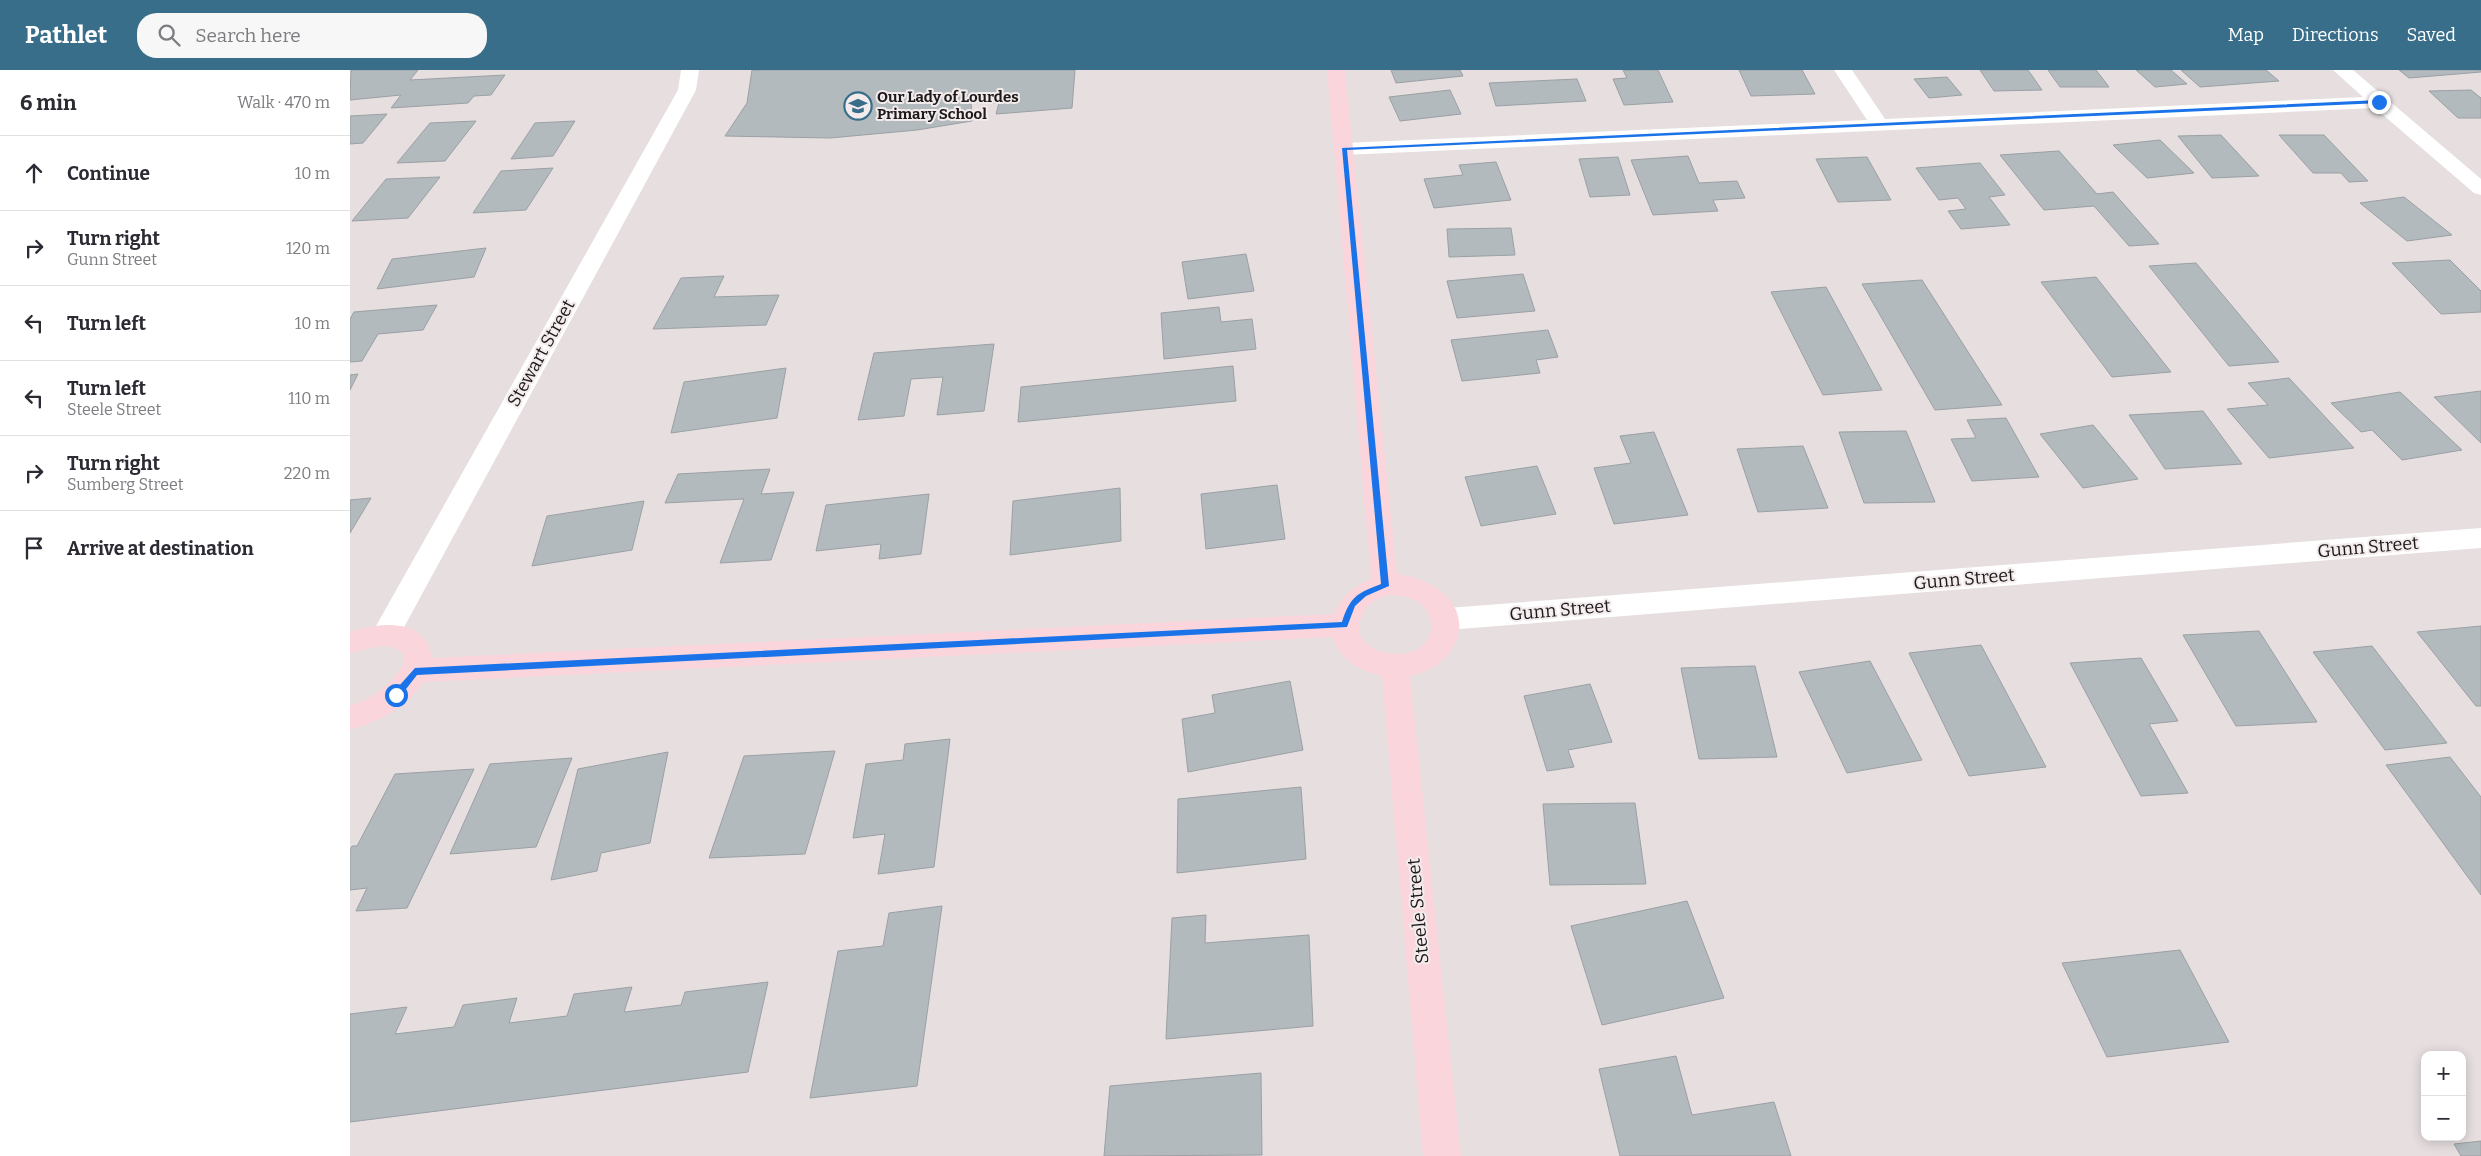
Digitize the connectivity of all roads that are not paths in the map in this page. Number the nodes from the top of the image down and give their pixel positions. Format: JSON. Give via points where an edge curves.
{"nodes":[{"id":1,"x":690,"y":70,"type":"edge"},
{"id":2,"x":1336,"y":70,"type":"edge"},
{"id":3,"x":1843,"y":70,"type":"edge"},
{"id":4,"x":2342,"y":70,"type":"edge"},
{"id":5,"x":2379,"y":102,"type":"junction"},
{"id":6,"x":1878,"y":123,"type":"junction"},
{"id":7,"x":1344,"y":149,"type":"junction"},
{"id":8,"x":2481,"y":189,"type":"edge"},
{"id":9,"x":2481,"y":538,"type":"edge"},
{"id":10,"x":1385,"y":586,"type":"junction"},
{"id":11,"x":1447,"y":619,"type":"junction"},
{"id":12,"x":1344,"y":625,"type":"junction"},
{"id":13,"x":386,"y":634,"type":"junction"},
{"id":14,"x":350,"y":643,"type":"edge"},
{"id":15,"x":1395,"y":667,"type":"junction"},
{"id":16,"x":415,"y":672,"type":"junction"},
{"id":17,"x":350,"y":718,"type":"edge"},
{"id":18,"x":1442,"y":1156,"type":"edge"}],
"edges":[{"from":1,"to":13,"type":"street","name":"Stewart Street","via":[[687,90]]},
{"from":2,"to":7,"type":"street"},
{"from":3,"to":6,"type":"street"},
{"from":4,"to":5,"type":"street"},
{"from":5,"to":6,"type":"street"},
{"from":5,"to":8,"type":"street"},
{"from":6,"to":7,"type":"street"},
{"from":7,"to":10,"type":"street"},
{"from":9,"to":11,"type":"street","name":"Gunn Street"},
{"from":10,"to":11,"type":"street","via":[[1406,585],[1422,590],[1435,598]]},
{"from":10,"to":12,"type":"street","via":[[1363,594],[1352,605]]},
{"from":11,"to":15,"type":"street","via":[[1445,637],[1437,650],[1423,660]]},
{"from":12,"to":15,"type":"street","via":[[1353,649],[1366,659]]},
{"from":12,"to":16,"type":"street"},
{"from":13,"to":14,"type":"street"},
{"from":13,"to":16,"type":"street","via":[[405,638],[417,650]]},
{"from":15,"to":18,"type":"street","name":"Steele Street"},
{"from":16,"to":17,"type":"street","via":[[396,695],[367,713]]}]}
